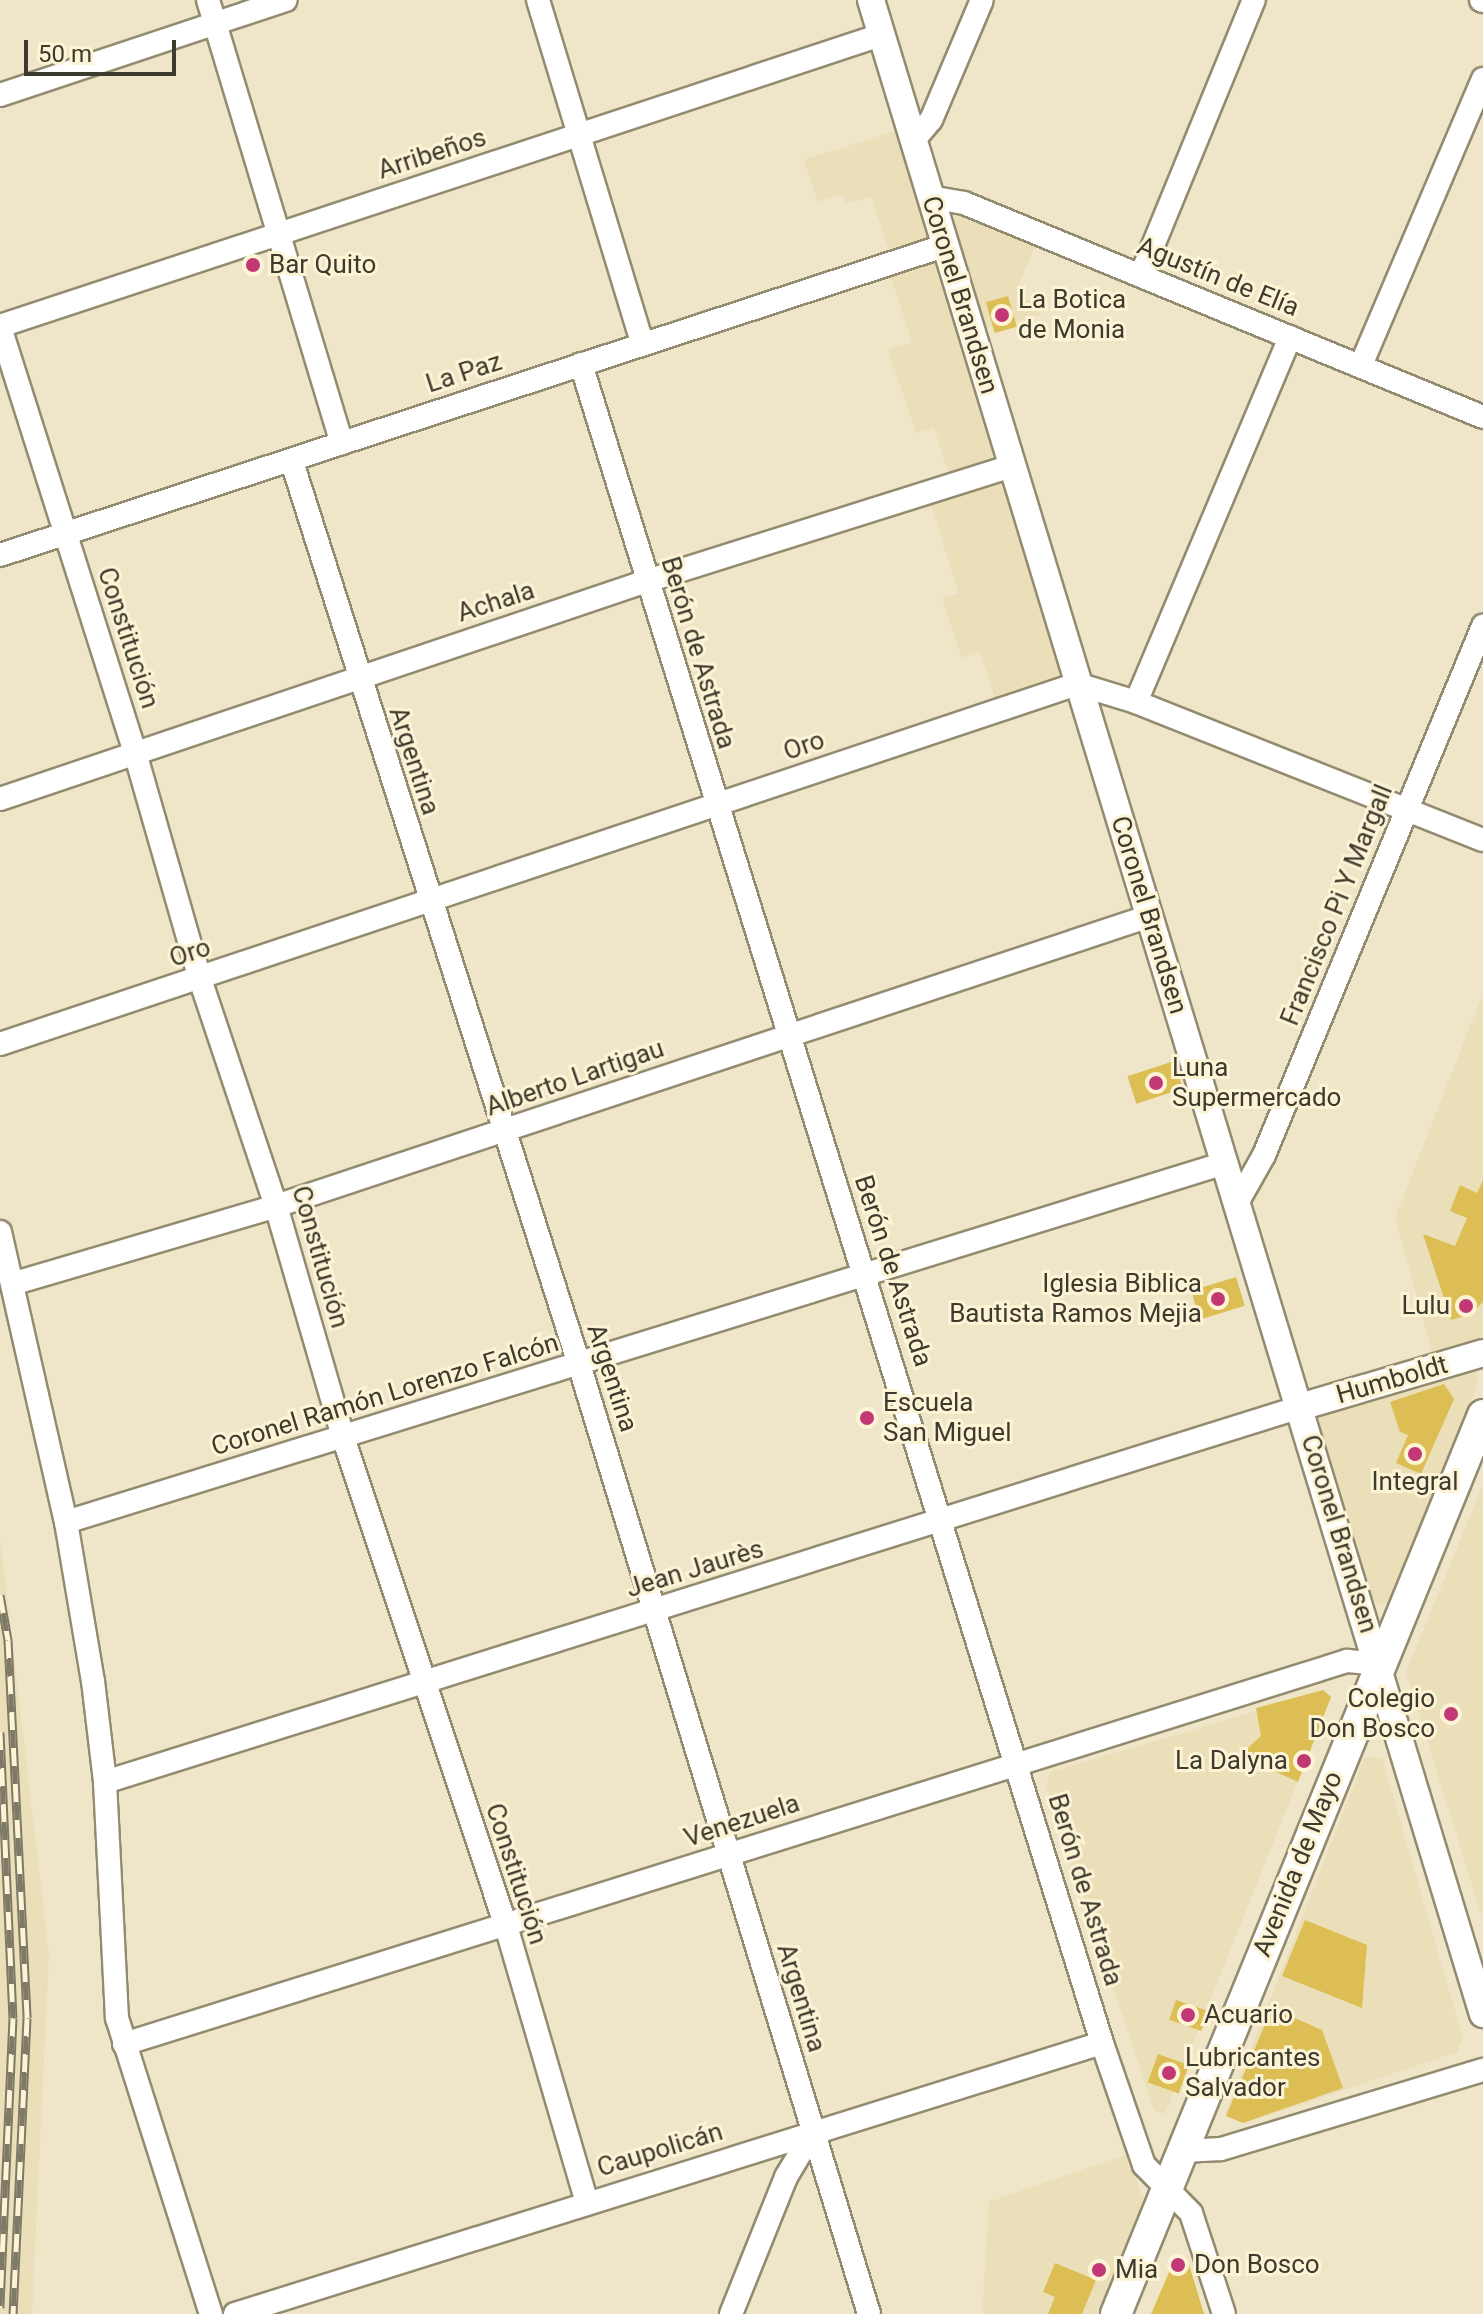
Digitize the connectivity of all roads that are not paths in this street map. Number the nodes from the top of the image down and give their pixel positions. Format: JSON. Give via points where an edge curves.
{"nodes":[{"id":1,"x":208,"y":0,"type":"edge"},
{"id":2,"x":286,"y":0,"type":"edge"},
{"id":3,"x":538,"y":0,"type":"edge"},
{"id":4,"x":871,"y":0,"type":"edge"},
{"id":5,"x":982,"y":0,"type":"edge"},
{"id":6,"x":1254,"y":0,"type":"edge"},
{"id":7,"x":215,"y":24,"type":"junction"},
{"id":8,"x":881,"y":35,"type":"junction"},
{"id":9,"x":1483,"y":79,"type":"edge"},
{"id":10,"x":0,"y":95,"type":"edge"},
{"id":11,"x":579,"y":137,"type":"junction"},
{"id":12,"x":914,"y":140,"type":"junction"},
{"id":13,"x":930,"y":197,"type":"junction"},
{"id":14,"x":279,"y":232,"type":"junction"},
{"id":15,"x":947,"y":245,"type":"junction"},
{"id":16,"x":1141,"y":275,"type":"junction"},
{"id":17,"x":0,"y":327,"type":"edge"},
{"id":18,"x":1290,"y":337,"type":"junction"},
{"id":19,"x":642,"y":342,"type":"junction"},
{"id":20,"x":581,"y":364,"type":"junction"},
{"id":21,"x":1361,"y":365,"type":"junction"},
{"id":22,"x":1483,"y":417,"type":"edge"},
{"id":23,"x":342,"y":443,"type":"junction"},
{"id":24,"x":292,"y":462,"type":"junction"},
{"id":25,"x":1012,"y":466,"type":"junction"},
{"id":26,"x":65,"y":534,"type":"junction"},
{"id":27,"x":0,"y":555,"type":"edge"},
{"id":28,"x":647,"y":581,"type":"junction"},
{"id":29,"x":1483,"y":626,"type":"edge"},
{"id":30,"x":358,"y":677,"type":"junction"},
{"id":31,"x":1077,"y":684,"type":"junction"},
{"id":32,"x":1136,"y":702,"type":"junction"},
{"id":33,"x":136,"y":756,"type":"junction"},
{"id":34,"x":0,"y":799,"type":"edge"},
{"id":35,"x":716,"y":805,"type":"junction"},
{"id":36,"x":1407,"y":809,"type":"junction"},
{"id":37,"x":1483,"y":840,"type":"edge"},
{"id":38,"x":430,"y":902,"type":"junction"},
{"id":39,"x":1150,"y":916,"type":"junction"},
{"id":40,"x":200,"y":979,"type":"junction"},
{"id":41,"x":788,"y":1035,"type":"junction"},
{"id":42,"x":0,"y":1044,"type":"edge"},
{"id":43,"x":502,"y":1132,"type":"junction"},
{"id":44,"x":1225,"y":1163,"type":"junction"},
{"id":45,"x":1237,"y":1203,"type":"junction"},
{"id":46,"x":276,"y":1206,"type":"junction"},
{"id":47,"x":0,"y":1232,"type":"edge"},
{"id":48,"x":864,"y":1273,"type":"junction"},
{"id":49,"x":15,"y":1283,"type":"junction"},
{"id":50,"x":1483,"y":1353,"type":"edge"},
{"id":51,"x":579,"y":1364,"type":"junction"},
{"id":52,"x":1300,"y":1407,"type":"junction"},
{"id":53,"x":1483,"y":1415,"type":"edge"},
{"id":54,"x":343,"y":1437,"type":"junction"},
{"id":55,"x":942,"y":1520,"type":"junction"},
{"id":56,"x":66,"y":1522,"type":"junction"},
{"id":57,"x":655,"y":1612,"type":"junction"},
{"id":58,"x":1379,"y":1664,"type":"junction"},
{"id":59,"x":422,"y":1681,"type":"junction"},
{"id":60,"x":1017,"y":1763,"type":"junction"},
{"id":61,"x":105,"y":1782,"type":"junction"},
{"id":62,"x":728,"y":1855,"type":"junction"},
{"id":63,"x":506,"y":1926,"type":"junction"},
{"id":64,"x":1483,"y":2014,"type":"edge"},
{"id":65,"x":1102,"y":2043,"type":"junction"},
{"id":66,"x":124,"y":2044,"type":"junction"},
{"id":67,"x":1483,"y":2070,"type":"edge"},
{"id":68,"x":813,"y":2132,"type":"junction"},
{"id":69,"x":1183,"y":2151,"type":"junction"},
{"id":70,"x":1167,"y":2188,"type":"junction"},
{"id":71,"x":587,"y":2203,"type":"junction"},
{"id":72,"x":211,"y":2314,"type":"edge"},
{"id":73,"x":235,"y":2314,"type":"edge"},
{"id":74,"x":731,"y":2314,"type":"edge"},
{"id":75,"x":869,"y":2314,"type":"edge"},
{"id":76,"x":1116,"y":2314,"type":"edge"},
{"id":77,"x":1224,"y":2314,"type":"edge"}],
"edges":[{"from":1,"to":7,"type":"street"},
{"from":2,"to":7,"type":"street"},
{"from":3,"to":11,"type":"street"},
{"from":4,"to":8,"type":"street","name":"Coronel Brandsen"},
{"from":5,"to":12,"type":"street","via":[[931,120]]},
{"from":6,"to":16,"type":"street"},
{"from":7,"to":10,"type":"street"},
{"from":7,"to":14,"type":"street"},
{"from":8,"to":11,"type":"street","name":"Arribeños"},
{"from":8,"to":12,"type":"street","name":"Coronel Brandsen"},
{"from":9,"to":21,"type":"street"},
{"from":11,"to":14,"type":"street","name":"Arribeños"},
{"from":11,"to":19,"type":"street"},
{"from":12,"to":13,"type":"street","name":"Coronel Brandsen"},
{"from":13,"to":15,"type":"street","name":"Coronel Brandsen"},
{"from":13,"to":16,"type":"street","name":"Agustín de Elía","via":[[964,203]]},
{"from":14,"to":17,"type":"street","name":"Arribeños"},
{"from":14,"to":23,"type":"street"},
{"from":15,"to":19,"type":"street","name":"La Paz"},
{"from":15,"to":25,"type":"street","name":"Coronel Brandsen"},
{"from":16,"to":18,"type":"street","name":"Agustín de Elía"},
{"from":17,"to":26,"type":"street","name":"Constitución"},
{"from":18,"to":21,"type":"street","name":"Agustín de Elía"},
{"from":18,"to":32,"type":"street"},
{"from":19,"to":20,"type":"street","name":"La Paz"},
{"from":20,"to":23,"type":"street","name":"La Paz"},
{"from":20,"to":28,"type":"street","name":"Berón de Astrada"},
{"from":21,"to":22,"type":"street","name":"Agustín de Elía"},
{"from":23,"to":24,"type":"street","name":"La Paz"},
{"from":24,"to":26,"type":"street","name":"La Paz"},
{"from":24,"to":30,"type":"street","name":"Argentina"},
{"from":25,"to":28,"type":"street","name":"Achala"},
{"from":25,"to":31,"type":"street","name":"Coronel Brandsen"},
{"from":26,"to":27,"type":"street","name":"La Paz"},
{"from":26,"to":33,"type":"street","name":"Constitución"},
{"from":28,"to":30,"type":"street","name":"Achala"},
{"from":28,"to":35,"type":"street","name":"Berón de Astrada"},
{"from":29,"to":36,"type":"street","name":"Francisco Pi Y Margall"},
{"from":30,"to":33,"type":"street","name":"Achala"},
{"from":30,"to":38,"type":"street","name":"Argentina"},
{"from":31,"to":32,"type":"street"},
{"from":31,"to":35,"type":"street","name":"Oro"},
{"from":31,"to":39,"type":"street","name":"Coronel Brandsen"},
{"from":32,"to":36,"type":"street"},
{"from":33,"to":34,"type":"street","name":"Achala"},
{"from":33,"to":40,"type":"street","name":"Constitución"},
{"from":35,"to":38,"type":"street","name":"Oro"},
{"from":35,"to":41,"type":"street","name":"Berón de Astrada"},
{"from":36,"to":37,"type":"street"},
{"from":36,"to":45,"type":"street","name":"Francisco Pi Y Margall","via":[[1264,1155]]},
{"from":38,"to":40,"type":"street","name":"Oro"},
{"from":38,"to":43,"type":"street","name":"Argentina"},
{"from":39,"to":41,"type":"street","name":"Alberto Lartigau"},
{"from":39,"to":44,"type":"street","name":"Coronel Brandsen"},
{"from":40,"to":42,"type":"street","name":"Oro"},
{"from":40,"to":46,"type":"street","name":"Constitución"},
{"from":41,"to":43,"type":"street","name":"Alberto Lartigau"},
{"from":41,"to":48,"type":"street","name":"Berón de Astrada"},
{"from":43,"to":46,"type":"street","name":"Alberto Lartigau"},
{"from":43,"to":51,"type":"street","name":"Argentina"},
{"from":44,"to":45,"type":"street","name":"Coronel Brandsen"},
{"from":44,"to":48,"type":"street","name":"Coronel Ramón Lorenzo Falcón"},
{"from":45,"to":52,"type":"street","name":"Coronel Brandsen"},
{"from":46,"to":49,"type":"street","name":"Alberto Lartigau"},
{"from":46,"to":54,"type":"street","name":"Constitución"},
{"from":47,"to":49,"type":"street"},
{"from":48,"to":51,"type":"street","name":"Coronel Ramón Lorenzo Falcón"},
{"from":48,"to":55,"type":"street","name":"Berón de Astrada"},
{"from":49,"to":56,"type":"street"},
{"from":50,"to":52,"type":"street","name":"Humboldt"},
{"from":51,"to":54,"type":"street","name":"Coronel Ramón Lorenzo Falcón"},
{"from":51,"to":57,"type":"street","name":"Argentina"},
{"from":52,"to":55,"type":"street","name":"Jean Jaurès"},
{"from":52,"to":58,"type":"street","name":"Coronel Brandsen"},
{"from":53,"to":58,"type":"main road","name":"Avenida de Mayo"},
{"from":54,"to":56,"type":"street","name":"Coronel Ramón Lorenzo Falcón"},
{"from":54,"to":59,"type":"street","name":"Constitución"},
{"from":55,"to":57,"type":"street","name":"Jean Jaurès"},
{"from":55,"to":60,"type":"street","name":"Berón de Astrada"},
{"from":56,"to":61,"type":"street"},
{"from":57,"to":59,"type":"street","name":"Jean Jaurès"},
{"from":57,"to":62,"type":"street","name":"Argentina"},
{"from":58,"to":60,"type":"street","name":"Venezuela","via":[[1347,1661]]},
{"from":58,"to":64,"type":"street","name":"Coronel Brandsen"},
{"from":58,"to":69,"type":"main road","name":"Avenida de Mayo"},
{"from":59,"to":61,"type":"street","name":"Jean Jaurès"},
{"from":59,"to":63,"type":"street","name":"Constitución"},
{"from":60,"to":62,"type":"street","name":"Venezuela"},
{"from":60,"to":65,"type":"street","name":"Berón de Astrada"},
{"from":61,"to":66,"type":"street","via":[[115,2006]]},
{"from":62,"to":63,"type":"street","name":"Venezuela"},
{"from":62,"to":68,"type":"street","name":"Argentina"},
{"from":63,"to":66,"type":"street","name":"Venezuela"},
{"from":63,"to":71,"type":"street","name":"Constitución"},
{"from":65,"to":68,"type":"street","name":"Caupolicán"},
{"from":65,"to":70,"type":"street","name":"Berón de Astrada","via":[[1144,2165]]},
{"from":66,"to":72,"type":"street"},
{"from":67,"to":69,"type":"street","via":[[1221,2149]]},
{"from":68,"to":71,"type":"street","name":"Caupolicán"},
{"from":68,"to":74,"type":"street","via":[[786,2177]]},
{"from":68,"to":75,"type":"street","name":"Argentina"},
{"from":69,"to":70,"type":"main road","name":"Avenida de Mayo"},
{"from":70,"to":76,"type":"main road","name":"Avenida de Mayo"},
{"from":70,"to":77,"type":"street","name":"Berón de Astrada","via":[[1191,2213]]},
{"from":71,"to":73,"type":"street","name":"Caupolicán"}]}
